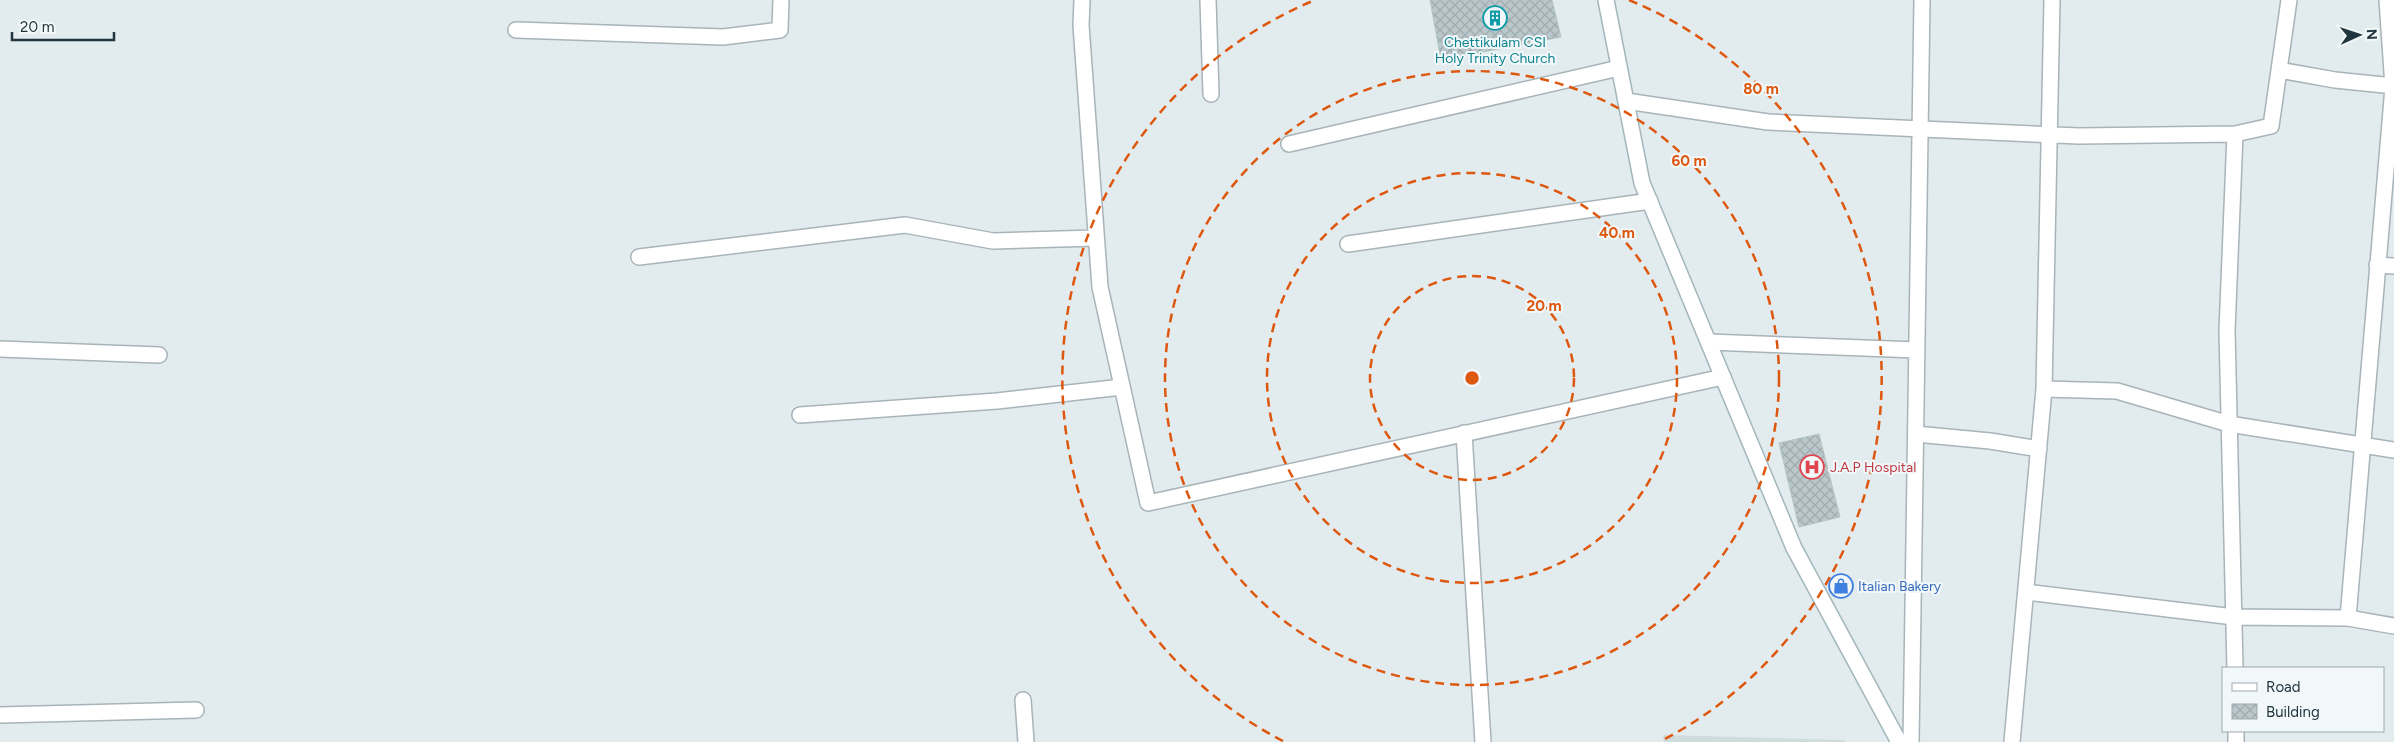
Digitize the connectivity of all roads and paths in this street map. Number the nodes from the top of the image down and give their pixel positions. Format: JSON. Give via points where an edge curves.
{"nodes":[{"id":1,"x":781,"y":0,"type":"edge"},
{"id":2,"x":1082,"y":0,"type":"edge"},
{"id":3,"x":1208,"y":0,"type":"edge"},
{"id":4,"x":1606,"y":0,"type":"edge"},
{"id":5,"x":1922,"y":0,"type":"edge"},
{"id":6,"x":2052,"y":0,"type":"edge"},
{"id":7,"x":2289,"y":0,"type":"edge"},
{"id":8,"x":2387,"y":0,"type":"edge"},
{"id":9,"x":516,"y":30,"type":"dead end"},
{"id":10,"x":1620,"y":68,"type":"junction"},
{"id":11,"x":2279,"y":70,"type":"junction"},
{"id":12,"x":2393,"y":86,"type":"edge"},
{"id":13,"x":1211,"y":94,"type":"dead end"},
{"id":14,"x":1626,"y":101,"type":"junction"},
{"id":15,"x":1921,"y":129,"type":"junction"},
{"id":16,"x":2235,"y":134,"type":"junction"},
{"id":17,"x":2050,"y":135,"type":"junction"},
{"id":18,"x":1289,"y":144,"type":"dead end"},
{"id":19,"x":1650,"y":201,"type":"junction"},
{"id":20,"x":1096,"y":238,"type":"junction"},
{"id":21,"x":1348,"y":244,"type":"dead end"},
{"id":22,"x":639,"y":257,"type":"dead end"},
{"id":23,"x":2378,"y":264,"type":"junction"},
{"id":24,"x":2394,"y":266,"type":"edge"},
{"id":25,"x":1709,"y":342,"type":"junction"},
{"id":26,"x":0,"y":349,"type":"edge"},
{"id":27,"x":1917,"y":350,"type":"junction"},
{"id":28,"x":159,"y":355,"type":"dead end"},
{"id":29,"x":1723,"y":377,"type":"junction"},
{"id":30,"x":1122,"y":387,"type":"junction"},
{"id":31,"x":2044,"y":389,"type":"junction"},
{"id":32,"x":800,"y":415,"type":"dead end"},
{"id":33,"x":2230,"y":424,"type":"junction"},
{"id":34,"x":1464,"y":433,"type":"junction"},
{"id":35,"x":1916,"y":434,"type":"junction"},
{"id":36,"x":2362,"y":445,"type":"junction"},
{"id":37,"x":2039,"y":449,"type":"junction"},
{"id":38,"x":2394,"y":450,"type":"edge"},
{"id":39,"x":2026,"y":592,"type":"junction"},
{"id":40,"x":2234,"y":618,"type":"junction"},
{"id":41,"x":2348,"y":618,"type":"junction"},
{"id":42,"x":2394,"y":626,"type":"edge"},
{"id":43,"x":2235,"y":667,"type":"edge"},
{"id":44,"x":1023,"y":700,"type":"dead end"},
{"id":45,"x":196,"y":710,"type":"dead end"},
{"id":46,"x":0,"y":715,"type":"edge"},
{"id":47,"x":1026,"y":742,"type":"edge"},
{"id":48,"x":1483,"y":742,"type":"edge"},
{"id":49,"x":1899,"y":742,"type":"edge"},
{"id":50,"x":1911,"y":742,"type":"edge"},
{"id":51,"x":2012,"y":742,"type":"edge"}],
"edges":[{"from":1,"to":9,"type":"street","via":[[780,30],[723,37]]},
{"from":2,"to":20,"type":"street"},
{"from":3,"to":13,"type":"street"},
{"from":4,"to":10,"type":"street"},
{"from":5,"to":15,"type":"street"},
{"from":6,"to":17,"type":"street"},
{"from":7,"to":11,"type":"street"},
{"from":8,"to":12,"type":"street"},
{"from":10,"to":14,"type":"street"},
{"from":10,"to":18,"type":"street"},
{"from":11,"to":12,"type":"street"},
{"from":11,"to":16,"type":"street","via":[[2271,126]]},
{"from":12,"to":23,"type":"street"},
{"from":14,"to":15,"type":"street","via":[[1768,122]]},
{"from":14,"to":19,"type":"street","via":[[1642,183]]},
{"from":15,"to":17,"type":"street"},
{"from":15,"to":27,"type":"street"},
{"from":16,"to":17,"type":"street"},
{"from":16,"to":33,"type":"street","via":[[2228,331]]},
{"from":17,"to":31,"type":"street"},
{"from":19,"to":21,"type":"street"},
{"from":19,"to":25,"type":"street"},
{"from":20,"to":22,"type":"street","via":[[993,241],[905,225]]},
{"from":20,"to":30,"type":"street","via":[[1100,288]]},
{"from":23,"to":24,"type":"street"},
{"from":23,"to":36,"type":"street"},
{"from":25,"to":27,"type":"street"},
{"from":25,"to":29,"type":"street"},
{"from":26,"to":28,"type":"street"},
{"from":27,"to":35,"type":"street"},
{"from":29,"to":34,"type":"street"},
{"from":29,"to":49,"type":"street","via":[[1794,548]]},
{"from":30,"to":32,"type":"street","via":[[997,401]]},
{"from":30,"to":34,"type":"street","via":[[1148,503]]},
{"from":31,"to":33,"type":"street","via":[[2117,391]]},
{"from":31,"to":37,"type":"street"},
{"from":33,"to":36,"type":"street"},
{"from":33,"to":40,"type":"street"},
{"from":34,"to":48,"type":"street"},
{"from":35,"to":37,"type":"street"},
{"from":35,"to":50,"type":"street"},
{"from":36,"to":38,"type":"street"},
{"from":36,"to":41,"type":"street"},
{"from":37,"to":39,"type":"street"},
{"from":39,"to":40,"type":"street"},
{"from":39,"to":51,"type":"street"},
{"from":40,"to":41,"type":"street"},
{"from":40,"to":43,"type":"street"},
{"from":41,"to":42,"type":"street"},
{"from":44,"to":47,"type":"street"},
{"from":45,"to":46,"type":"street"}]}
